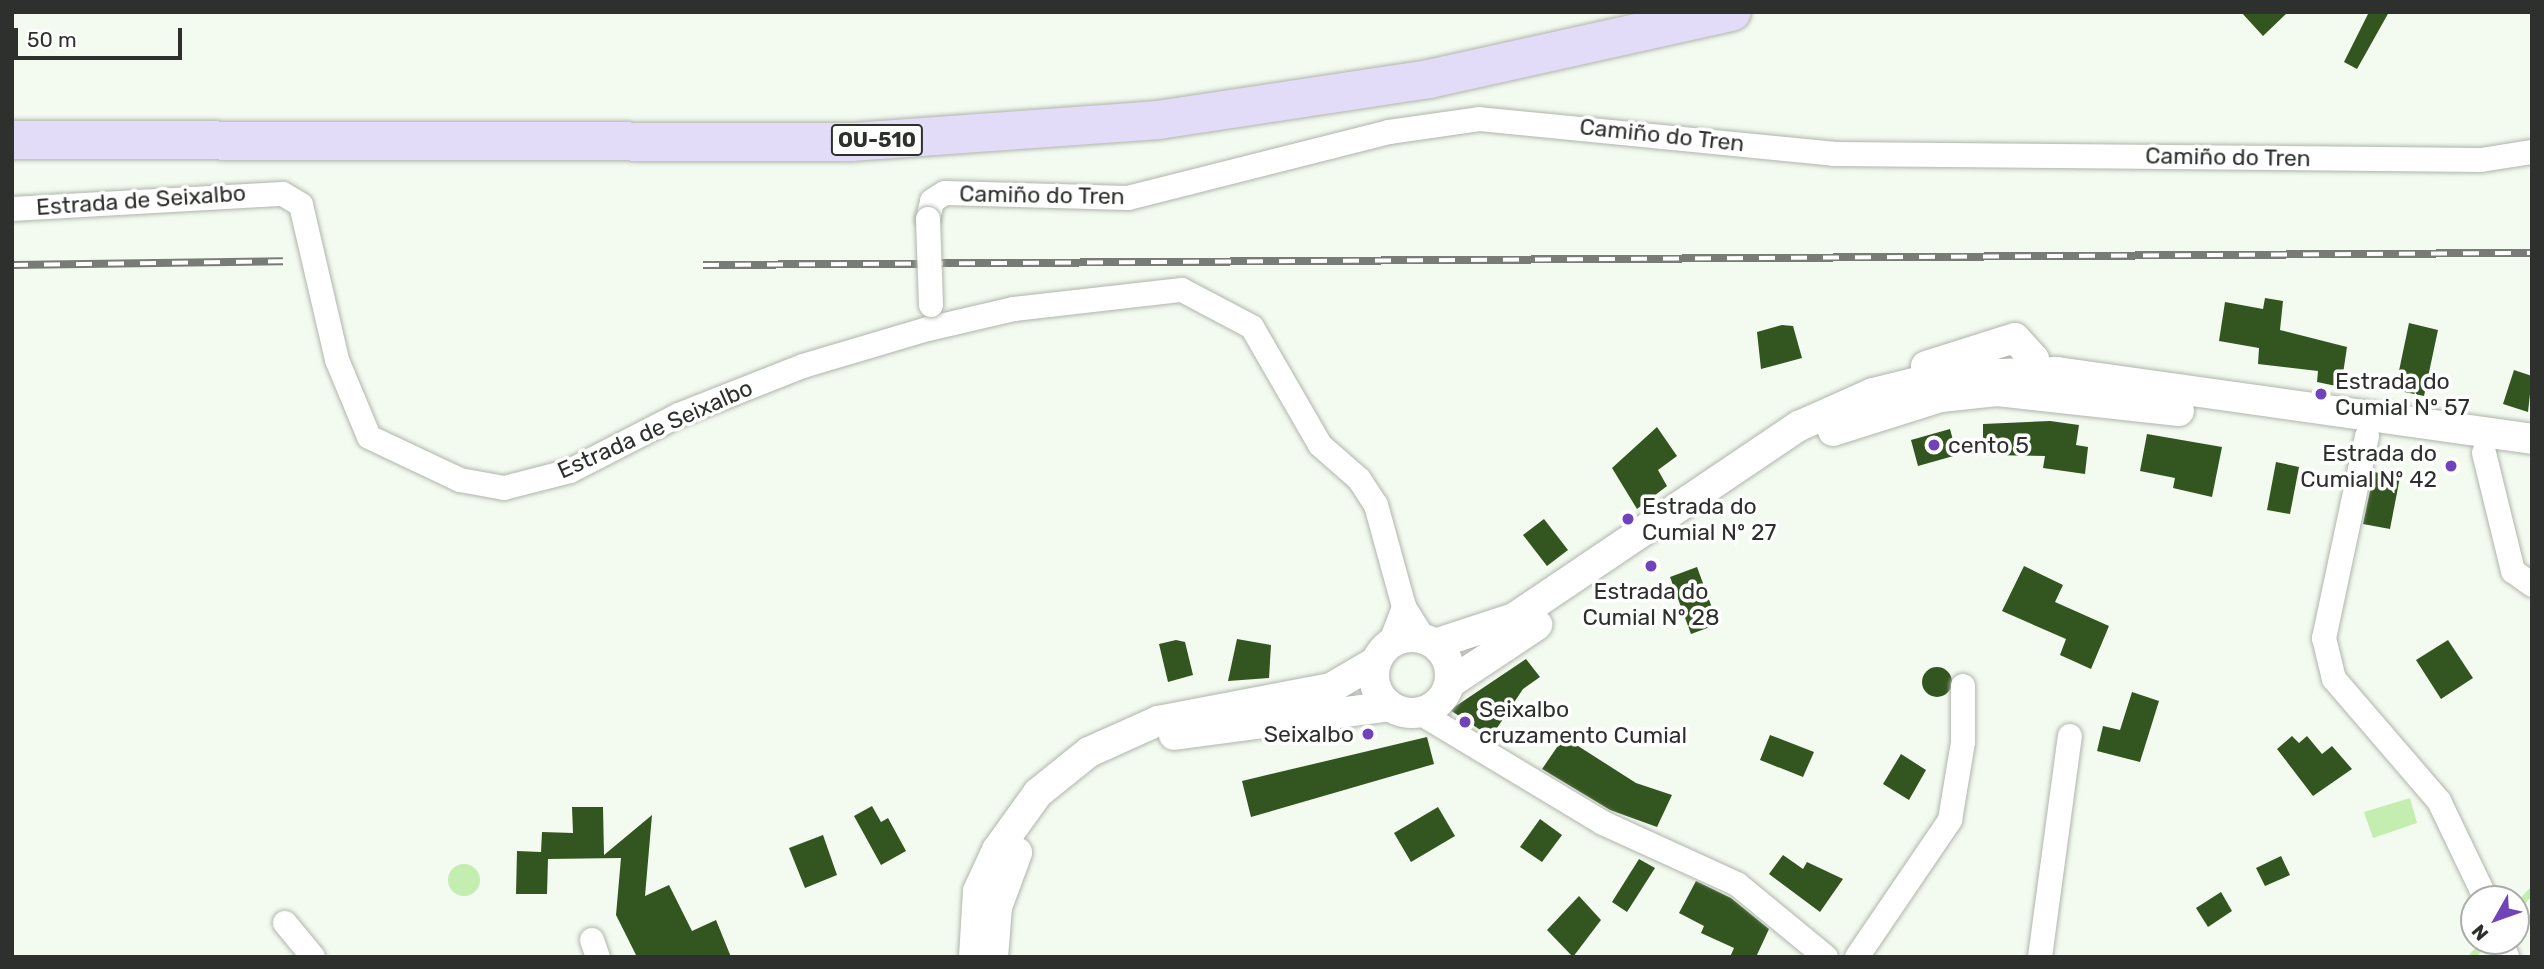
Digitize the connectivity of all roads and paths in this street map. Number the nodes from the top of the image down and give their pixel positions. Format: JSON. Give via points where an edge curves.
{"nodes":[{"id":1,"x":1731,"y":12,"type":"edge"},
{"id":2,"x":12,"y":141,"type":"edge"},
{"id":3,"x":2532,"y":152,"type":"edge"},
{"id":4,"x":12,"y":209,"type":"edge"},
{"id":5,"x":929,"y":317,"type":"junction"},
{"id":6,"x":1989,"y":342,"type":"junction"},
{"id":7,"x":1984,"y":376,"type":"junction"},
{"id":8,"x":2035,"y":376,"type":"junction"},
{"id":9,"x":1897,"y":385,"type":"junction"},
{"id":10,"x":2130,"y":405,"type":"junction"},
{"id":11,"x":1820,"y":436,"type":"junction"},
{"id":12,"x":2367,"y":436,"type":"junction"},
{"id":13,"x":2528,"y":445,"type":"edge"},
{"id":14,"x":2484,"y":453,"type":"junction"},
{"id":15,"x":2532,"y":585,"type":"edge"},
{"id":16,"x":1404,"y":607,"type":"junction"},
{"id":17,"x":1429,"y":642,"type":"junction"},
{"id":18,"x":1383,"y":652,"type":"junction"},
{"id":19,"x":1964,"y":686,"type":"dead end"},
{"id":20,"x":1390,"y":706,"type":"junction"},
{"id":21,"x":1440,"y":707,"type":"junction"},
{"id":22,"x":2070,"y":736,"type":"dead end"},
{"id":23,"x":2479,"y":885,"type":"edge"},
{"id":24,"x":285,"y":923,"type":"dead end"},
{"id":25,"x":313,"y":957,"type":"edge"},
{"id":26,"x":974,"y":957,"type":"edge"},
{"id":27,"x":993,"y":957,"type":"edge"},
{"id":28,"x":1826,"y":957,"type":"edge"},
{"id":29,"x":1857,"y":957,"type":"edge"},
{"id":30,"x":2040,"y":957,"type":"edge"}],
"edges":[{"from":1,"to":2,"type":"main road","number":"OU-510","via":[[1429,79],[1158,120],[852,142]]},
{"from":3,"to":5,"type":"street","name":"Camiño do Tren","bridge":true,"via":[[2481,160],[1834,154],[1479,119],[1389,132],[1128,198],[945,193],[932,201],[928,219]]},
{"from":4,"to":5,"type":"street","name":"Estrada de Seixalbo","via":[[283,194],[301,205],[337,360],[369,437],[460,480],[503,488],[570,471],[679,415]]},
{"from":5,"to":16,"type":"street","name":"Estrada de Seixalbo","via":[[1182,290],[1252,327],[1320,445],[1359,480],[1376,505]]},
{"from":6,"to":7,"type":"street"},
{"from":6,"to":8,"type":"street","via":[[2015,338]]},
{"from":6,"to":9,"type":"street","via":[[1930,364]]},
{"from":7,"to":8,"type":"street"},
{"from":7,"to":9,"type":"street"},
{"from":7,"to":11,"type":"street","via":[[1868,407]]},
{"from":8,"to":10,"type":"street","via":[[2096,388]]},
{"from":8,"to":13,"type":"street"},
{"from":9,"to":17,"type":"street","via":[[1770,442],[1514,618]]},
{"from":10,"to":11,"type":"street","via":[[1997,391],[1919,403]]},
{"from":10,"to":12,"type":"street"},
{"from":11,"to":21,"type":"street"},
{"from":12,"to":14,"type":"street"},
{"from":12,"to":23,"type":"street","via":[[2324,638],[2334,678],[2440,801]]},
{"from":13,"to":14,"type":"street"},
{"from":14,"to":15,"type":"street","via":[[2513,571]]},
{"from":16,"to":17,"type":"street"},
{"from":16,"to":18,"type":"street"},
{"from":17,"to":18,"type":"street"},
{"from":17,"to":21,"type":"street","via":[[1448,662]]},
{"from":18,"to":20,"type":"street","via":[[1375,684]]},
{"from":18,"to":26,"type":"street","via":[[1331,688],[1158,721],[1080,758],[1038,793],[997,850],[975,909]]},
{"from":19,"to":29,"type":"street","via":[[1963,742],[1950,820]]},
{"from":20,"to":21,"type":"street"},
{"from":20,"to":27,"type":"street","via":[[1170,735],[1094,766],[1059,794],[1016,854],[996,907]]},
{"from":21,"to":28,"type":"street","via":[[1603,823],[1737,884]]},
{"from":22,"to":30,"type":"street"},
{"from":24,"to":25,"type":"street"}]}
